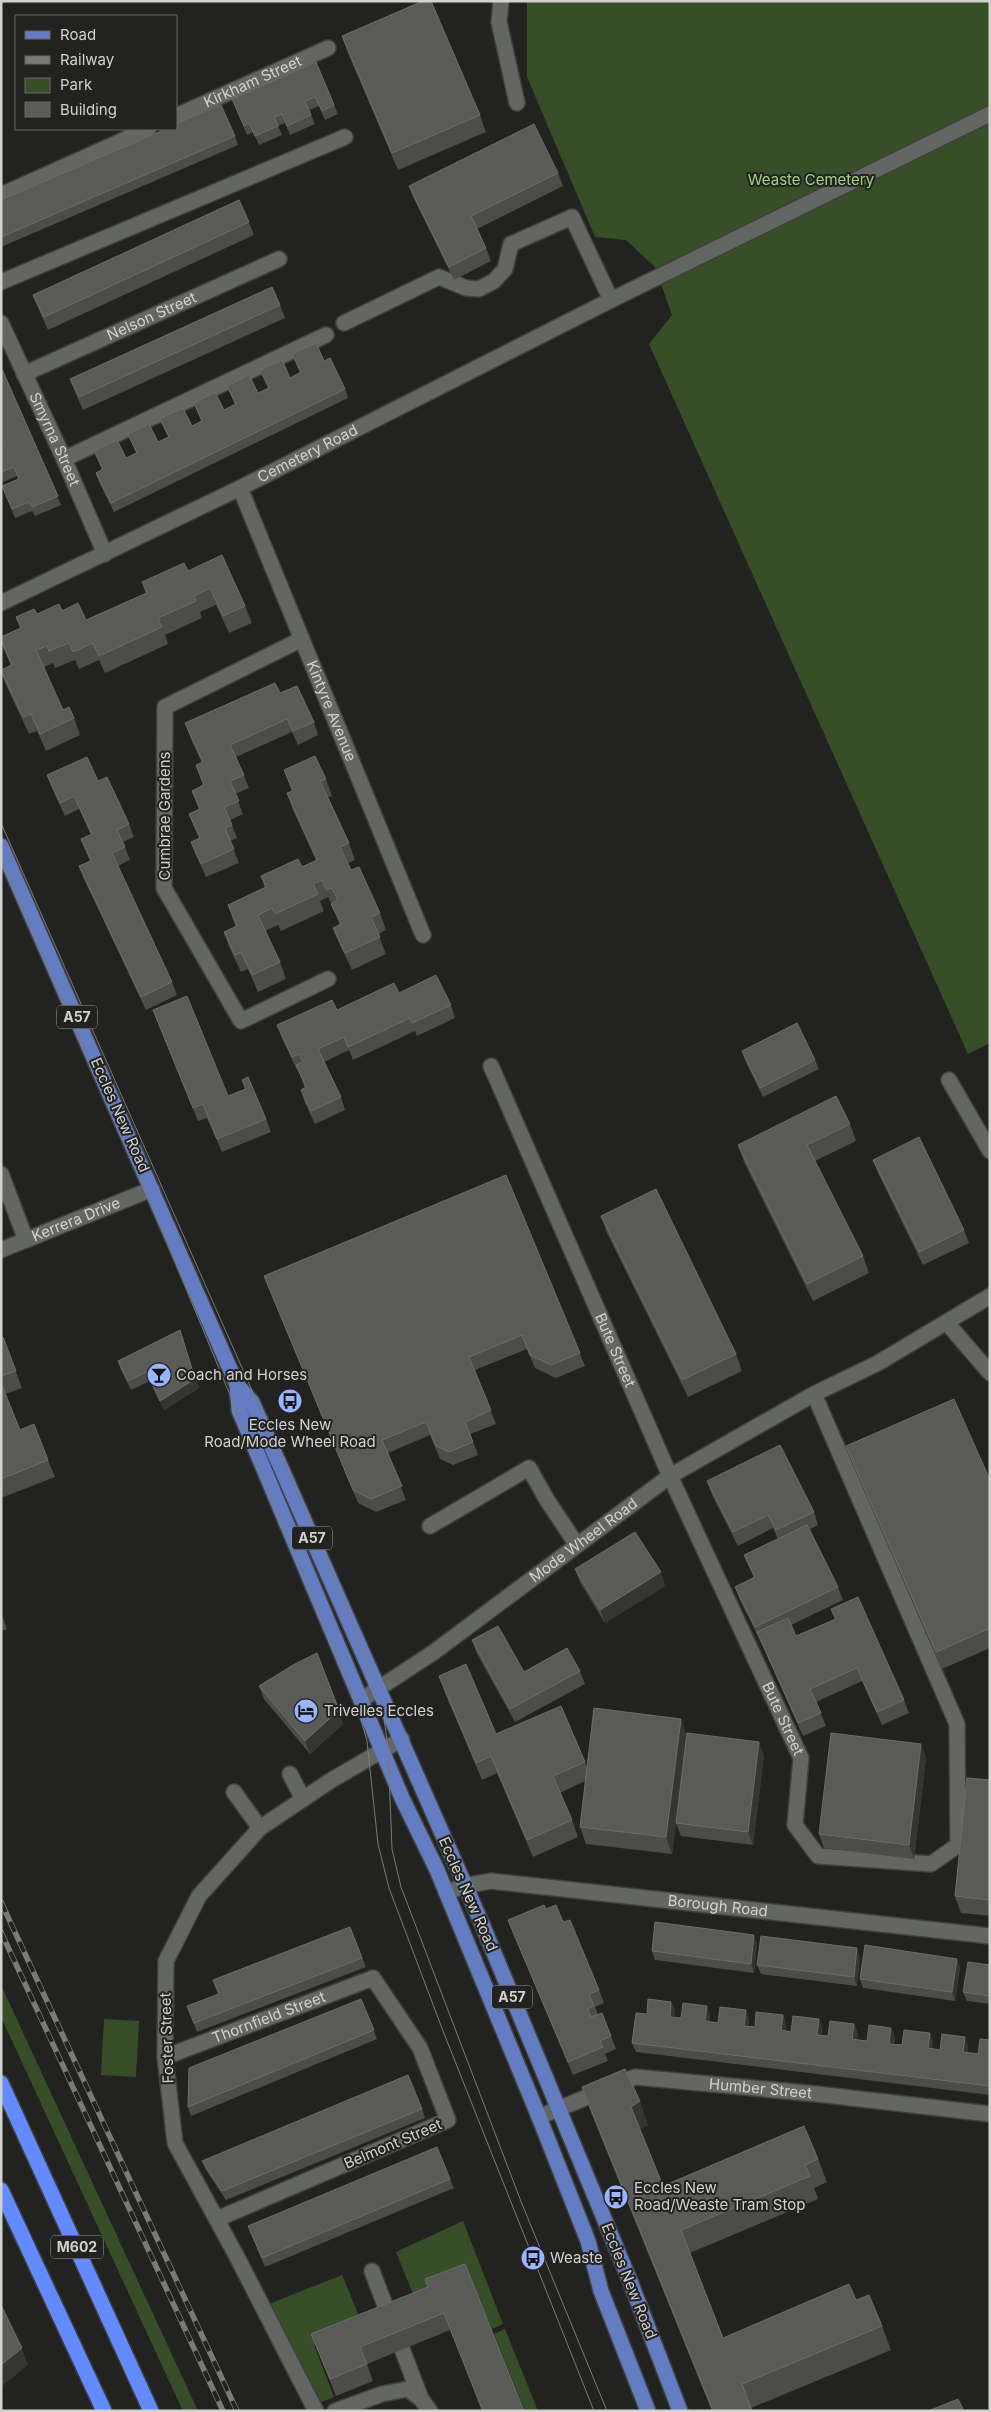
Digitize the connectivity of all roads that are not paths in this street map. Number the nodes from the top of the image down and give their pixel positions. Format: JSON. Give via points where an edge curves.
{"nodes":[{"id":1,"x":501,"y":1,"type":"edge"},
{"id":2,"x":328,"y":48,"type":"dead end"},
{"id":3,"x":517,"y":103,"type":"dead end"},
{"id":4,"x":990,"y":114,"type":"edge"},
{"id":5,"x":178,"y":115,"type":"edge"},
{"id":6,"x":146,"y":130,"type":"edge"},
{"id":7,"x":345,"y":137,"type":"dead end"},
{"id":8,"x":1,"y":195,"type":"edge"},
{"id":9,"x":279,"y":259,"type":"dead end"},
{"id":10,"x":1,"y":282,"type":"edge"},
{"id":11,"x":611,"y":300,"type":"junction"},
{"id":12,"x":1,"y":323,"type":"edge"},
{"id":13,"x":344,"y":323,"type":"dead end"},
{"id":14,"x":326,"y":336,"type":"dead end"},
{"id":15,"x":24,"y":374,"type":"junction"},
{"id":16,"x":64,"y":459,"type":"junction"},
{"id":17,"x":240,"y":488,"type":"junction"},
{"id":18,"x":105,"y":554,"type":"junction"},
{"id":19,"x":1,"y":602,"type":"edge"},
{"id":20,"x":302,"y":639,"type":"junction"},
{"id":21,"x":1,"y":846,"type":"edge"},
{"id":22,"x":423,"y":935,"type":"dead end"},
{"id":23,"x":328,"y":979,"type":"dead end"},
{"id":24,"x":491,"y":1066,"type":"dead end"},
{"id":25,"x":949,"y":1080,"type":"dead end"},
{"id":26,"x":990,"y":1151,"type":"edge"},
{"id":27,"x":1,"y":1174,"type":"edge"},
{"id":28,"x":152,"y":1189,"type":"junction"},
{"id":29,"x":26,"y":1240,"type":"junction"},
{"id":30,"x":1,"y":1250,"type":"edge"},
{"id":31,"x":990,"y":1296,"type":"edge"},
{"id":32,"x":947,"y":1323,"type":"junction"},
{"id":33,"x":990,"y":1374,"type":"edge"},
{"id":34,"x":237,"y":1386,"type":"junction"},
{"id":35,"x":814,"y":1394,"type":"junction"},
{"id":36,"x":670,"y":1476,"type":"junction"},
{"id":37,"x":430,"y":1526,"type":"dead end"},
{"id":38,"x":577,"y":1545,"type":"junction"},
{"id":39,"x":380,"y":1688,"type":"junction"},
{"id":40,"x":361,"y":1700,"type":"junction"},
{"id":41,"x":402,"y":1739,"type":"junction"},
{"id":42,"x":382,"y":1750,"type":"junction"},
{"id":43,"x":290,"y":1774,"type":"dead end"},
{"id":44,"x":234,"y":1792,"type":"dead end"},
{"id":45,"x":303,"y":1799,"type":"junction"},
{"id":46,"x":260,"y":1828,"type":"junction"},
{"id":47,"x":464,"y":1886,"type":"junction"},
{"id":48,"x":446,"y":1893,"type":"junction"},
{"id":49,"x":990,"y":1936,"type":"edge"},
{"id":50,"x":373,"y":1978,"type":"joint"},
{"id":51,"x":165,"y":2057,"type":"junction"},
{"id":52,"x":1,"y":2083,"type":"edge"},
{"id":53,"x":559,"y":2109,"type":"junction"},
{"id":54,"x":990,"y":2114,"type":"edge"},
{"id":55,"x":540,"y":2117,"type":"junction"},
{"id":56,"x":1,"y":2190,"type":"edge"},
{"id":57,"x":217,"y":2219,"type":"junction"},
{"id":58,"x":372,"y":2271,"type":"dead end"},
{"id":59,"x":391,"y":2321,"type":"edge"},
{"id":60,"x":402,"y":2349,"type":"edge"},
{"id":61,"x":426,"y":2405,"type":"edge"},
{"id":62,"x":104,"y":2411,"type":"edge"},
{"id":63,"x":152,"y":2411,"type":"edge"},
{"id":64,"x":316,"y":2411,"type":"edge"},
{"id":65,"x":335,"y":2411,"type":"edge"},
{"id":66,"x":648,"y":2411,"type":"edge"},
{"id":67,"x":680,"y":2411,"type":"edge"}],
"edges":[{"from":1,"to":3,"type":"street","via":[[499,22]]},
{"from":2,"to":5,"type":"street","name":"Kirkham Street"},
{"from":4,"to":11,"type":"street","name":"Cemetery Road"},
{"from":6,"to":8,"type":"street"},
{"from":7,"to":10,"type":"street"},
{"from":9,"to":15,"type":"street","name":"Nelson Street"},
{"from":11,"to":13,"type":"street","via":[[572,217],[511,244],[505,269],[494,281],[479,289],[466,288],[439,276]]},
{"from":11,"to":17,"type":"street","name":"Cemetery Road"},
{"from":12,"to":15,"type":"street","name":"Smyrna Street"},
{"from":14,"to":16,"type":"street"},
{"from":15,"to":16,"type":"street","name":"Smyrna Street"},
{"from":16,"to":18,"type":"street","name":"Smyrna Street"},
{"from":17,"to":18,"type":"street","name":"Cemetery Road"},
{"from":17,"to":20,"type":"street","name":"Kintyre Avenue"},
{"from":18,"to":19,"type":"street","name":"Cemetery Road"},
{"from":20,"to":22,"type":"street","name":"Kintyre Avenue"},
{"from":20,"to":23,"type":"street","name":"Cumbrae Gardens","via":[[165,706],[164,888],[240,1021]]},
{"from":21,"to":28,"type":"main road","name":"Eccles New Road","number":"A57"},
{"from":24,"to":36,"type":"street","name":"Bute Street"},
{"from":25,"to":26,"type":"street"},
{"from":27,"to":29,"type":"street"},
{"from":28,"to":29,"type":"street","name":"Kerrera Drive"},
{"from":28,"to":34,"type":"main road","name":"Eccles New Road","number":"A57"},
{"from":29,"to":30,"type":"street","name":"Kerrera Drive"},
{"from":31,"to":32,"type":"street","name":"Mode Wheel Road"},
{"from":32,"to":33,"type":"street"},
{"from":32,"to":35,"type":"street","name":"Mode Wheel Road","via":[[878,1363]]},
{"from":34,"to":39,"type":"main road","name":"Eccles New Road","number":"A57","via":[[252,1402]]},
{"from":34,"to":40,"type":"main road","name":"Eccles New Road","via":[[239,1410]]},
{"from":35,"to":36,"type":"street","name":"Mode Wheel Road"},
{"from":35,"to":36,"type":"street","name":"Bute Street","via":[[957,1724],[958,1845],[931,1864],[818,1856],[795,1825],[801,1758]]},
{"from":36,"to":38,"type":"street","name":"Mode Wheel Road"},
{"from":37,"to":38,"type":"street","via":[[530,1468]]},
{"from":38,"to":39,"type":"street","name":"Mode Wheel Road","via":[[434,1652]]},
{"from":39,"to":40,"type":"street","name":"Mode Wheel Road"},
{"from":39,"to":41,"type":"main road","name":"Eccles New Road","number":"A57"},
{"from":40,"to":42,"type":"main road","name":"Eccles New Road"},
{"from":41,"to":42,"type":"street","name":"Foster Street"},
{"from":41,"to":47,"type":"main road","name":"Eccles New Road","number":"A57"},
{"from":42,"to":45,"type":"street","name":"Foster Street"},
{"from":42,"to":48,"type":"main road","name":"Eccles New Road"},
{"from":43,"to":45,"type":"street"},
{"from":44,"to":46,"type":"street"},
{"from":45,"to":46,"type":"street","name":"Foster Street"},
{"from":46,"to":51,"type":"street","name":"Foster Street","via":[[199,1896],[166,1961]]},
{"from":47,"to":48,"type":"street","name":"Borough Road"},
{"from":47,"to":49,"type":"street","name":"Borough Road","via":[[491,1881]]},
{"from":47,"to":53,"type":"main road","name":"Eccles New Road","number":"A57"},
{"from":48,"to":55,"type":"main road","name":"Eccles New Road"},
{"from":50,"to":51,"type":"street","name":"Thornfield Street"},
{"from":50,"to":57,"type":"street","name":"Belmont Street","via":[[420,2048],[448,2120]]},
{"from":51,"to":57,"type":"street","name":"Foster Street","via":[[175,2143]]},
{"from":52,"to":63,"type":"highway","number":"M602"},
{"from":53,"to":54,"type":"street","name":"Humber Street","via":[[635,2077]]},
{"from":53,"to":55,"type":"street","name":"Humber Street"},
{"from":53,"to":67,"type":"main road","name":"Eccles New Road","number":"A57"},
{"from":55,"to":66,"type":"main road","name":"Eccles New Road","via":[[588,2241],[601,2291]]},
{"from":56,"to":62,"type":"highway","number":"M602"},
{"from":57,"to":64,"type":"street","name":"Foster Street"},
{"from":58,"to":59,"type":"street"},
{"from":60,"to":61,"type":"street"},
{"from":61,"to":65,"type":"street","via":[[408,2389],[382,2394]]}]}
